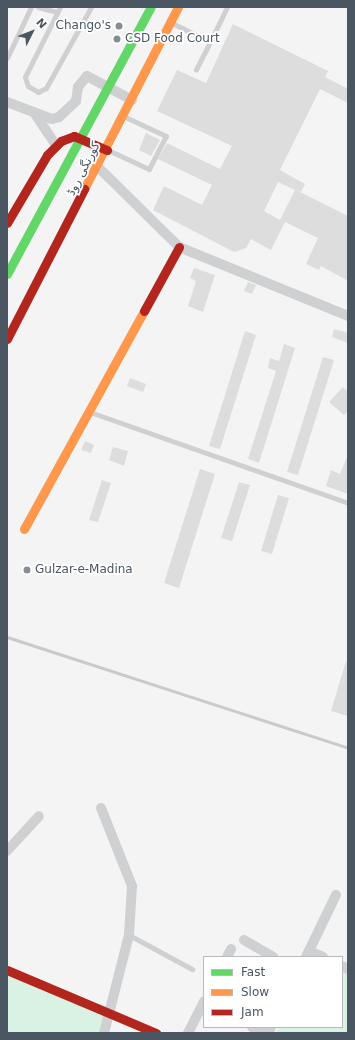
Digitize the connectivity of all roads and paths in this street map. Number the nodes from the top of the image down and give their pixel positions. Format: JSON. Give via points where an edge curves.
{"nodes":[{"id":1,"x":31,"y":7,"type":"edge"},
{"id":2,"x":38,"y":7,"type":"edge"},
{"id":3,"x":60,"y":7,"type":"edge"},
{"id":4,"x":91,"y":7,"type":"edge"},
{"id":5,"x":178,"y":7,"type":"edge"},
{"id":6,"x":227,"y":7,"type":"edge"},
{"id":7,"x":148,"y":8,"type":"edge"},
{"id":8,"x":57,"y":12,"type":"junction"},
{"id":9,"x":171,"y":22,"type":"junction"},
{"id":10,"x":210,"y":42,"type":"junction"},
{"id":11,"x":7,"y":58,"type":"edge"},
{"id":12,"x":196,"y":70,"type":"dead end"},
{"id":13,"x":107,"y":88,"type":"junction"},
{"id":14,"x":132,"y":100,"type":"junction"},
{"id":15,"x":7,"y":102,"type":"edge"},
{"id":16,"x":35,"y":114,"type":"junction"},
{"id":17,"x":124,"y":117,"type":"junction"},
{"id":18,"x":80,"y":137,"type":"junction"},
{"id":19,"x":56,"y":145,"type":"junction"},
{"id":20,"x":107,"y":150,"type":"junction"},
{"id":21,"x":98,"y":167,"type":"junction"},
{"id":22,"x":7,"y":223,"type":"edge"},
{"id":23,"x":179,"y":247,"type":"junction"},
{"id":24,"x":7,"y":274,"type":"edge"},
{"id":25,"x":347,"y":314,"type":"edge"},
{"id":26,"x":7,"y":339,"type":"edge"},
{"id":27,"x":89,"y":412,"type":"junction"},
{"id":28,"x":348,"y":503,"type":"edge"},
{"id":29,"x":24,"y":529,"type":"dead end"},
{"id":30,"x":101,"y":808,"type":"dead end"},
{"id":31,"x":38,"y":816,"type":"dead end"},
{"id":32,"x":7,"y":851,"type":"edge"},
{"id":33,"x":336,"y":895,"type":"dead end"},
{"id":34,"x":129,"y":935,"type":"junction"},
{"id":35,"x":244,"y":940,"type":"dead end"},
{"id":36,"x":307,"y":954,"type":"edge"},
{"id":37,"x":272,"y":956,"type":"edge"},
{"id":38,"x":318,"y":956,"type":"edge"},
{"id":39,"x":7,"y":970,"type":"edge"},
{"id":40,"x":192,"y":970,"type":"dead end"},
{"id":41,"x":203,"y":1004,"type":"edge"},
{"id":42,"x":108,"y":1012,"type":"junction"},
{"id":43,"x":254,"y":1028,"type":"edge"},
{"id":44,"x":104,"y":1033,"type":"edge"},
{"id":45,"x":156,"y":1033,"type":"edge"},
{"id":46,"x":188,"y":1033,"type":"edge"},
{"id":47,"x":264,"y":1033,"type":"edge"}],
"edges":[{"from":1,"to":11,"type":"lane"},
{"from":2,"to":8,"type":"lane"},
{"from":3,"to":8,"type":"lane"},
{"from":4,"to":8,"type":"lane","via":[[46,88],[38,92],[28,86],[25,77]]},
{"from":5,"to":9,"type":"main road","name":"کورنگی روڈ"},
{"from":6,"to":10,"type":"lane"},
{"from":7,"to":13,"type":"main road"},
{"from":9,"to":10,"type":"lane"},
{"from":9,"to":14,"type":"main road","name":"کورنگی روڈ"},
{"from":10,"to":12,"type":"lane"},
{"from":13,"to":14,"type":"street"},
{"from":13,"to":16,"type":"street","via":[[88,76],[78,87],[76,102],[65,114],[52,119]]},
{"from":13,"to":18,"type":"main road"},
{"from":14,"to":17,"type":"main road","name":"کورنگی روڈ"},
{"from":15,"to":16,"type":"street"},
{"from":16,"to":19,"type":"street"},
{"from":17,"to":20,"type":"main road","name":"کورنگی روڈ"},
{"from":17,"to":20,"type":"lane","via":[[166,136],[149,169]]},
{"from":18,"to":19,"type":"main road","via":[[66,138]]},
{"from":18,"to":20,"type":"main road"},
{"from":18,"to":24,"type":"main road"},
{"from":19,"to":22,"type":"main road"},
{"from":20,"to":21,"type":"main road","name":"کورنگی روڈ"},
{"from":21,"to":23,"type":"street"},
{"from":21,"to":26,"type":"main road","name":"کورنگی روڈ"},
{"from":23,"to":25,"type":"street"},
{"from":23,"to":27,"type":"main road"},
{"from":27,"to":28,"type":"lane"},
{"from":27,"to":29,"type":"main road"},
{"from":30,"to":34,"type":"street","via":[[132,886]]},
{"from":31,"to":32,"type":"street"},
{"from":33,"to":36,"type":"street"},
{"from":34,"to":40,"type":"lane"},
{"from":34,"to":42,"type":"street"},
{"from":35,"to":37,"type":"street"},
{"from":36,"to":38,"type":"street"},
{"from":39,"to":42,"type":"main road"},
{"from":41,"to":46,"type":"street"},
{"from":42,"to":44,"type":"street"},
{"from":42,"to":45,"type":"main road"},
{"from":43,"to":47,"type":"street"}]}
